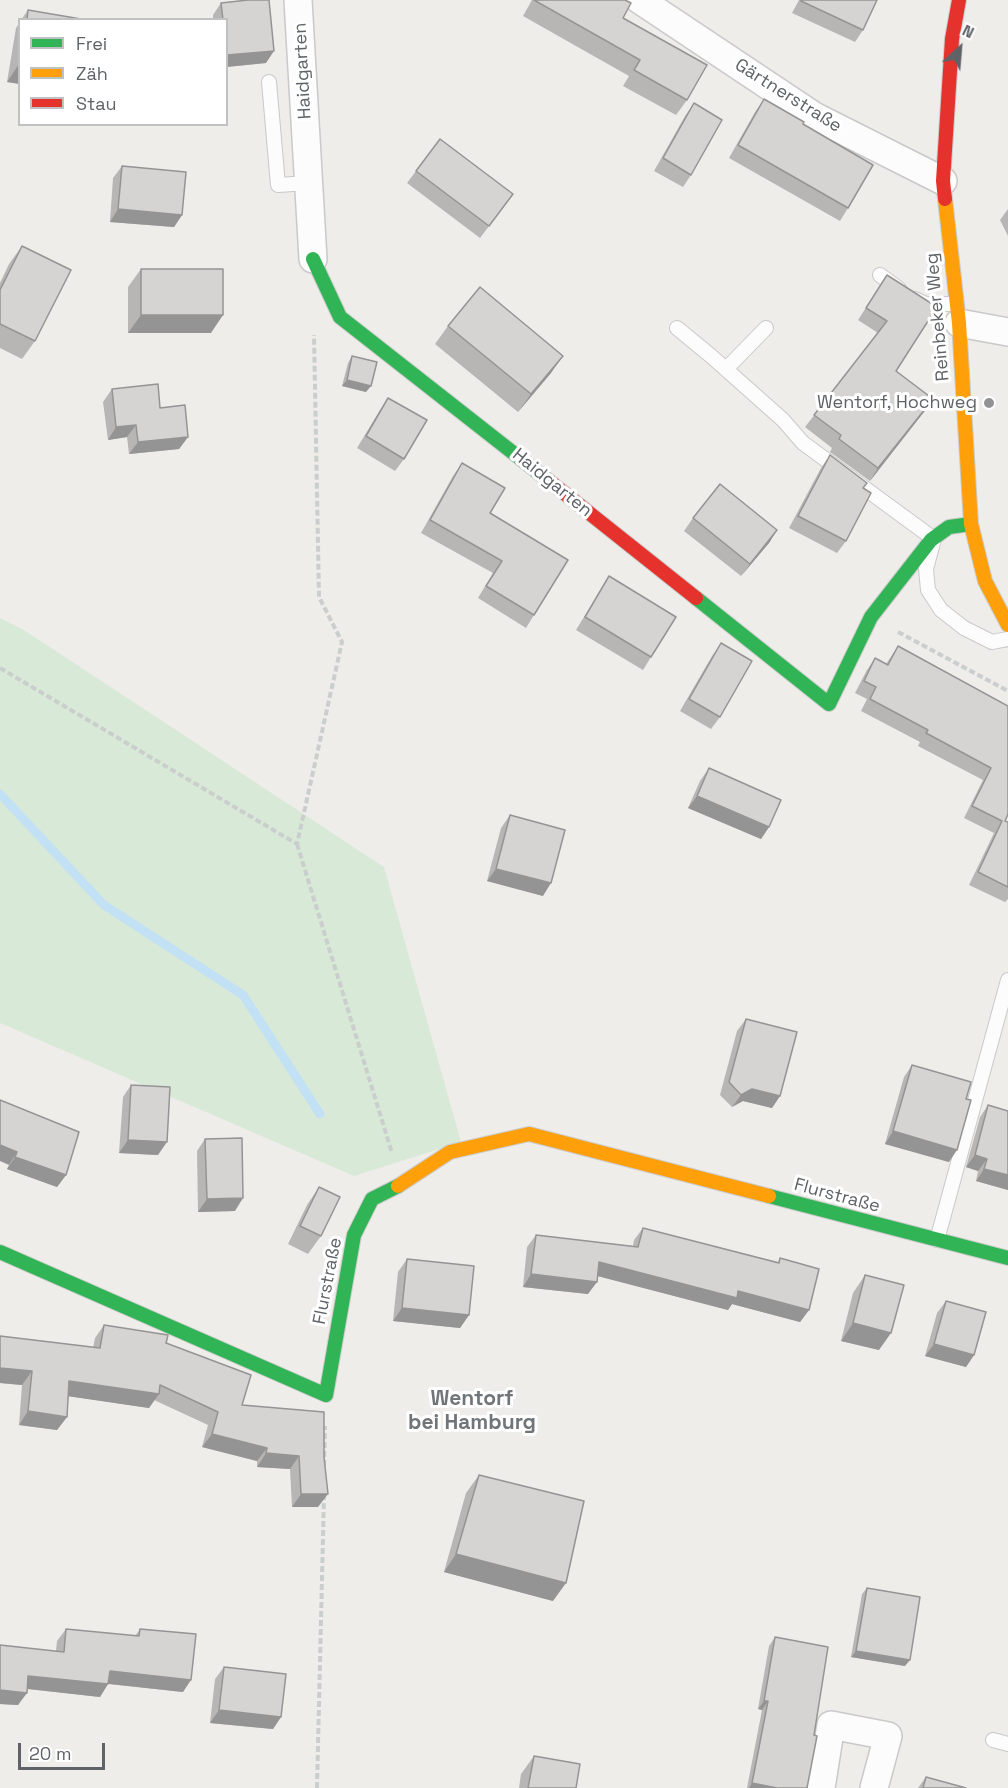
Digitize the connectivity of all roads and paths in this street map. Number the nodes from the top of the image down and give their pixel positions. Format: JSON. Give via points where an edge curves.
{"nodes":[{"id":1,"x":298,"y":0,"type":"edge"},
{"id":2,"x":640,"y":0,"type":"edge"},
{"id":3,"x":959,"y":0,"type":"edge"},
{"id":4,"x":269,"y":82,"type":"dead end"},
{"id":5,"x":943,"y":181,"type":"junction"},
{"id":6,"x":309,"y":183,"type":"junction"},
{"id":7,"x":313,"y":259,"type":"joint"},
{"id":8,"x":880,"y":275,"type":"dead end"},
{"id":9,"x":958,"y":313,"type":"junction"},
{"id":10,"x":677,"y":328,"type":"dead end"},
{"id":11,"x":766,"y":328,"type":"dead end"},
{"id":12,"x":314,"y":329,"type":"dead end"},
{"id":13,"x":1008,"y":332,"type":"edge"},
{"id":14,"x":726,"y":369,"type":"junction"},
{"id":15,"x":971,"y":524,"type":"junction"},
{"id":16,"x":934,"y":539,"type":"junction"},
{"id":17,"x":871,"y":617,"type":"junction"},
{"id":18,"x":1008,"y":625,"type":"edge"},
{"id":19,"x":1008,"y":639,"type":"edge"},
{"id":20,"x":0,"y":668,"type":"edge"},
{"id":21,"x":1008,"y":691,"type":"edge"},
{"id":22,"x":297,"y":843,"type":"junction"},
{"id":23,"x":1008,"y":980,"type":"edge"},
{"id":24,"x":402,"y":1184,"type":"junction"},
{"id":25,"x":937,"y":1240,"type":"junction"},
{"id":26,"x":0,"y":1252,"type":"edge"},
{"id":27,"x":1008,"y":1258,"type":"edge"},
{"id":28,"x":326,"y":1395,"type":"junction"},
{"id":29,"x":324,"y":1467,"type":"edge"},
{"id":30,"x":324,"y":1490,"type":"edge"},
{"id":31,"x":993,"y":1740,"type":"dead end"},
{"id":32,"x":1008,"y":1744,"type":"edge"},
{"id":33,"x":317,"y":1788,"type":"edge"},
{"id":34,"x":821,"y":1788,"type":"edge"},
{"id":35,"x":874,"y":1788,"type":"edge"}],
"edges":[{"from":1,"to":6,"type":"street","name":"Haidgarten"},
{"from":2,"to":5,"type":"street","name":"Gärtnerstraße","via":[[814,116]]},
{"from":3,"to":5,"type":"street","name":"Reinbeker Weg","via":[[952,39]]},
{"from":4,"to":6,"type":"lane","via":[[278,185]]},
{"from":5,"to":9,"type":"street","name":"Reinbeker Weg"},
{"from":6,"to":7,"type":"street","name":"Haidgarten"},
{"from":7,"to":17,"type":"street","name":"Haidgarten","via":[[340,317],[829,704]]},
{"from":8,"to":9,"type":"lane","via":[[908,296]]},
{"from":9,"to":13,"type":"street"},
{"from":9,"to":15,"type":"street","name":"Reinbeker Weg"},
{"from":10,"to":14,"type":"lane"},
{"from":11,"to":14,"type":"lane"},
{"from":12,"to":22,"type":"path","via":[[319,597],[342,642]]},
{"from":14,"to":16,"type":"lane","via":[[803,443]]},
{"from":15,"to":16,"type":"street","name":"Haidgarten","via":[[949,527]]},
{"from":15,"to":18,"type":"street","name":"Reinbeker Weg","via":[[985,581]]},
{"from":16,"to":17,"type":"street","name":"Haidgarten"},
{"from":16,"to":19,"type":"lane","via":[[926,569],[928,590],[941,610],[964,628],[992,642]]},
{"from":17,"to":21,"type":"path"},
{"from":20,"to":22,"type":"path"},
{"from":22,"to":24,"type":"path"},
{"from":23,"to":25,"type":"lane"},
{"from":24,"to":25,"type":"street","name":"Flurstraße","via":[[450,1152],[529,1134]]},
{"from":24,"to":28,"type":"street","name":"Flurstraße","via":[[372,1199],[354,1235]]},
{"from":25,"to":27,"type":"street","name":"Flurstraße"},
{"from":26,"to":28,"type":"street"},
{"from":28,"to":29,"type":"path"},
{"from":30,"to":33,"type":"path"},
{"from":31,"to":32,"type":"lane"},
{"from":34,"to":35,"type":"street","via":[[831,1725],[888,1736]]}]}
